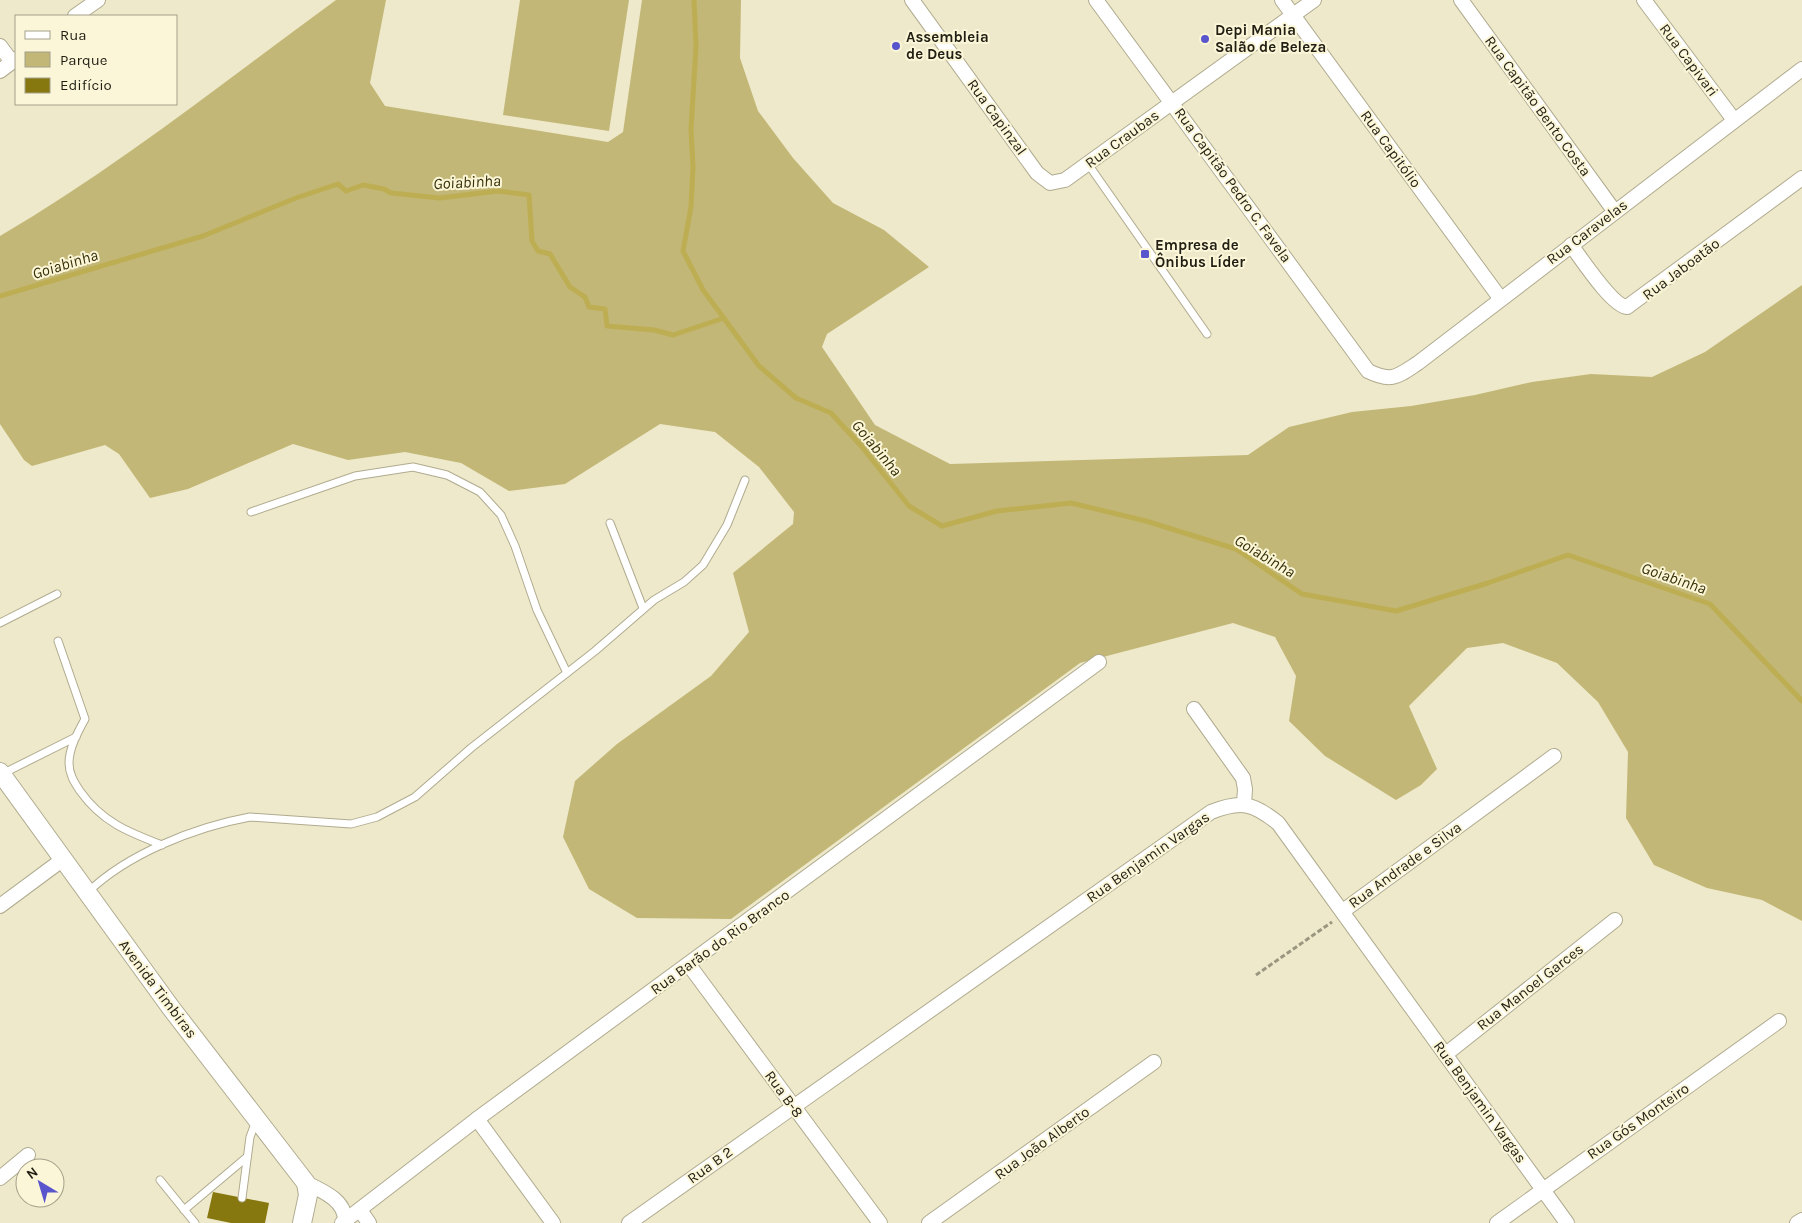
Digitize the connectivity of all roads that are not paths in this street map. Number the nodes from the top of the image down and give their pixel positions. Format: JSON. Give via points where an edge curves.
{"nodes":[{"id":1,"x":98,"y":0,"type":"edge"},
{"id":2,"x":912,"y":0,"type":"edge"},
{"id":3,"x":1096,"y":0,"type":"edge"},
{"id":4,"x":1282,"y":0,"type":"edge"},
{"id":5,"x":1314,"y":0,"type":"edge"},
{"id":6,"x":1461,"y":0,"type":"edge"},
{"id":7,"x":1644,"y":0,"type":"edge"},
{"id":8,"x":76,"y":15,"type":"edge"},
{"id":9,"x":1294,"y":15,"type":"junction"},
{"id":10,"x":0,"y":46,"type":"edge"},
{"id":11,"x":14,"y":61,"type":"edge"},
{"id":12,"x":1802,"y":69,"type":"edge"},
{"id":13,"x":0,"y":71,"type":"edge"},
{"id":14,"x":1173,"y":102,"type":"junction"},
{"id":15,"x":1734,"y":120,"type":"junction"},
{"id":16,"x":1088,"y":164,"type":"junction"},
{"id":17,"x":1802,"y":178,"type":"edge"},
{"id":18,"x":1050,"y":183,"type":"joint"},
{"id":19,"x":1615,"y":212,"type":"junction"},
{"id":20,"x":1571,"y":245,"type":"junction"},
{"id":21,"x":1500,"y":298,"type":"junction"},
{"id":22,"x":1207,"y":334,"type":"dead end"},
{"id":23,"x":1368,"y":371,"type":"joint"},
{"id":24,"x":745,"y":480,"type":"dead end"},
{"id":25,"x":251,"y":512,"type":"dead end"},
{"id":26,"x":610,"y":523,"type":"dead end"},
{"id":27,"x":57,"y":594,"type":"dead end"},
{"id":28,"x":643,"y":608,"type":"junction"},
{"id":29,"x":0,"y":623,"type":"edge"},
{"id":30,"x":58,"y":641,"type":"dead end"},
{"id":31,"x":1099,"y":662,"type":"dead end"},
{"id":32,"x":567,"y":673,"type":"junction"},
{"id":33,"x":1194,"y":709,"type":"dead end"},
{"id":34,"x":76,"y":737,"type":"junction"},
{"id":35,"x":1554,"y":756,"type":"dead end"},
{"id":36,"x":1,"y":773,"type":"edge"},
{"id":37,"x":1244,"y":804,"type":"junction"},
{"id":38,"x":162,"y":845,"type":"junction"},
{"id":39,"x":62,"y":860,"type":"junction"},
{"id":40,"x":87,"y":893,"type":"junction"},
{"id":41,"x":0,"y":906,"type":"edge"},
{"id":42,"x":1343,"y":911,"type":"junction"},
{"id":43,"x":1615,"y":920,"type":"dead end"},
{"id":44,"x":689,"y":965,"type":"junction"},
{"id":45,"x":1779,"y":1021,"type":"dead end"},
{"id":46,"x":1446,"y":1054,"type":"junction"},
{"id":47,"x":1154,"y":1062,"type":"dead end"},
{"id":48,"x":792,"y":1106,"type":"junction"},
{"id":49,"x":257,"y":1118,"type":"junction"},
{"id":50,"x":477,"y":1119,"type":"junction"},
{"id":51,"x":28,"y":1155,"type":"dead end"},
{"id":52,"x":247,"y":1157,"type":"junction"},
{"id":53,"x":0,"y":1178,"type":"edge"},
{"id":54,"x":160,"y":1180,"type":"dead end"},
{"id":55,"x":306,"y":1183,"type":"junction"},
{"id":56,"x":1543,"y":1190,"type":"junction"},
{"id":57,"x":242,"y":1198,"type":"dead end"},
{"id":58,"x":184,"y":1210,"type":"junction"},
{"id":59,"x":360,"y":1210,"type":"junction"},
{"id":60,"x":305,"y":1215,"type":"edge"},
{"id":61,"x":1802,"y":1220,"type":"edge"},
{"id":62,"x":344,"y":1222,"type":"edge"},
{"id":63,"x":195,"y":1223,"type":"edge"},
{"id":64,"x":369,"y":1223,"type":"edge"},
{"id":65,"x":553,"y":1223,"type":"edge"},
{"id":66,"x":629,"y":1223,"type":"edge"},
{"id":67,"x":880,"y":1223,"type":"edge"},
{"id":68,"x":929,"y":1223,"type":"edge"},
{"id":69,"x":1497,"y":1223,"type":"edge"},
{"id":70,"x":1567,"y":1223,"type":"edge"},
{"id":71,"x":1797,"y":1223,"type":"edge"}],
"edges":[{"from":1,"to":8,"type":"street"},
{"from":2,"to":18,"type":"street","name":"Rua Capinzal","via":[[1037,173]]},
{"from":3,"to":14,"type":"street","name":"Rua Capitão Pedro C. Favela"},
{"from":4,"to":9,"type":"street","name":"Rua Capitólio"},
{"from":5,"to":9,"type":"street","name":"Rua Craubas"},
{"from":6,"to":19,"type":"street","name":"Rua Capitão Bento Costa"},
{"from":7,"to":15,"type":"street","name":"Rua Capivari"},
{"from":9,"to":14,"type":"street","name":"Rua Craubas"},
{"from":9,"to":21,"type":"street","name":"Rua Capitólio"},
{"from":10,"to":11,"type":"street"},
{"from":11,"to":13,"type":"street"},
{"from":12,"to":15,"type":"street","name":"Rua Caravelas"},
{"from":14,"to":16,"type":"street","name":"Rua Craubas"},
{"from":14,"to":23,"type":"street","name":"Rua Capitão Pedro C. Favela"},
{"from":15,"to":19,"type":"street","name":"Rua Caravelas"},
{"from":16,"to":18,"type":"street","name":"Rua Craubas","via":[[1065,180]]},
{"from":16,"to":22,"type":"lane"},
{"from":17,"to":20,"type":"street","name":"Rua Jaboatão","via":[[1627,307],[1613,299]]},
{"from":19,"to":20,"type":"street","name":"Rua Caravelas"},
{"from":20,"to":21,"type":"street","name":"Rua Caravelas"},
{"from":21,"to":23,"type":"street","name":"Rua Caravelas","via":[[1396,378],[1381,377]]},
{"from":24,"to":28,"type":"lane","via":[[727,525],[703,565],[684,582]]},
{"from":25,"to":32,"type":"lane","via":[[355,476],[412,467],[448,475],[480,492],[501,515],[537,610]]},
{"from":26,"to":28,"type":"lane"},
{"from":27,"to":29,"type":"lane"},
{"from":28,"to":32,"type":"lane"},
{"from":30,"to":34,"type":"lane","via":[[85,719]]},
{"from":31,"to":44,"type":"street","name":"Rua Barão do Rio Branco"},
{"from":32,"to":38,"type":"lane","via":[[471,748],[415,797],[377,817],[351,824],[250,817]]},
{"from":33,"to":37,"type":"street","via":[[1243,778]]},
{"from":34,"to":36,"type":"lane"},
{"from":34,"to":38,"type":"lane","via":[[69,762],[71,776],[91,807],[121,829]]},
{"from":35,"to":42,"type":"street","name":"Rua Andrade e Silva"},
{"from":36,"to":39,"type":"street","name":"Avenida Timbiras"},
{"from":37,"to":42,"type":"street","name":"Rua Benjamin Vargas","via":[[1262,810],[1278,823]]},
{"from":37,"to":48,"type":"street","name":"Rua Benjamin Vargas","via":[[1211,812]]},
{"from":38,"to":40,"type":"lane","via":[[125,863]]},
{"from":39,"to":40,"type":"street","name":"Avenida Timbiras"},
{"from":39,"to":41,"type":"street"},
{"from":40,"to":49,"type":"street","name":"Avenida Timbiras"},
{"from":42,"to":46,"type":"street","name":"Rua Benjamin Vargas"},
{"from":43,"to":46,"type":"street","name":"Rua Manoel Garces"},
{"from":44,"to":48,"type":"street","name":"Rua B-8"},
{"from":44,"to":50,"type":"street","name":"Rua Barão do Rio Branco"},
{"from":45,"to":56,"type":"street","name":"Rua Gós Monteiro"},
{"from":46,"to":56,"type":"street","name":"Rua Benjamin Vargas"},
{"from":47,"to":68,"type":"street","name":"Rua João Alberto"},
{"from":48,"to":66,"type":"street","name":"Rua B 2"},
{"from":48,"to":67,"type":"street","name":"Rua B-8"},
{"from":49,"to":52,"type":"lane"},
{"from":49,"to":55,"type":"street","name":"Avenida Timbiras"},
{"from":50,"to":59,"type":"street","name":"Rua Barão do Rio Branco"},
{"from":50,"to":65,"type":"street"},
{"from":51,"to":53,"type":"street"},
{"from":52,"to":57,"type":"lane"},
{"from":52,"to":58,"type":"lane"},
{"from":54,"to":58,"type":"lane"},
{"from":55,"to":60,"type":"street"},
{"from":55,"to":62,"type":"street","via":[[334,1199],[346,1215]]},
{"from":56,"to":69,"type":"street","name":"Rua Gós Monteiro"},
{"from":56,"to":70,"type":"street","name":"Rua Benjamin Vargas"},
{"from":58,"to":63,"type":"lane"},
{"from":59,"to":62,"type":"street","name":"Rua Barão do Rio Branco"},
{"from":59,"to":64,"type":"street"},
{"from":61,"to":71,"type":"street"}]}
